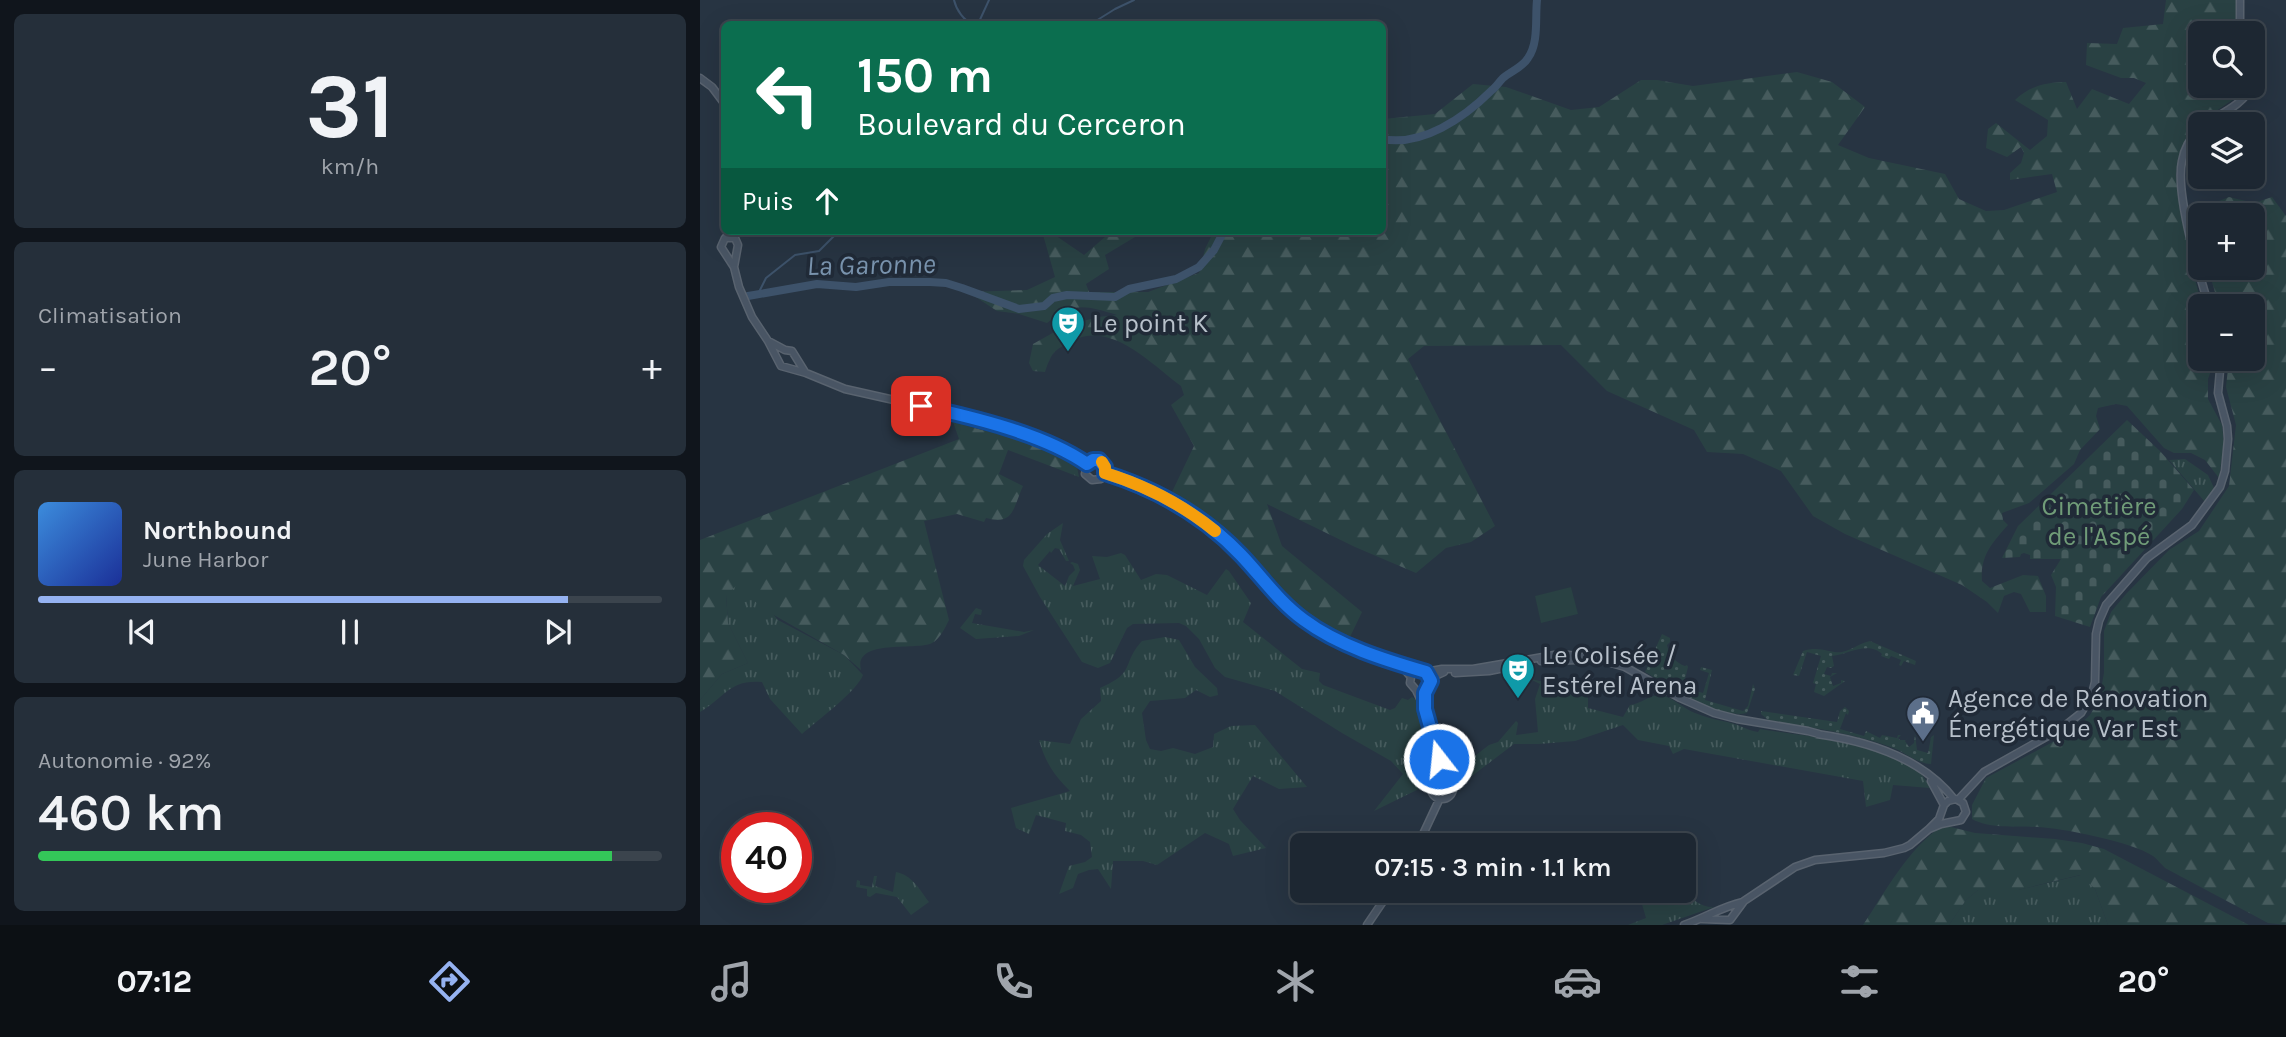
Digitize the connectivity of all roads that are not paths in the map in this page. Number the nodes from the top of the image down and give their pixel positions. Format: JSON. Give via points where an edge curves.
{"nodes":[{"id":1,"x":2240,"y":0,"type":"edge"},
{"id":2,"x":2239,"y":21,"type":"edge"},
{"id":3,"x":700,"y":81,"type":"edge"},
{"id":4,"x":721,"y":98,"type":"edge"},
{"id":5,"x":2243,"y":98,"type":"edge"},
{"id":6,"x":2223,"y":112,"type":"edge"},
{"id":7,"x":2188,"y":146,"type":"edge"},
{"id":8,"x":725,"y":235,"type":"edge"},
{"id":9,"x":734,"y":235,"type":"edge"},
{"id":10,"x":735,"y":239,"type":"junction"},
{"id":11,"x":723,"y":240,"type":"junction"},
{"id":12,"x":737,"y":251,"type":"junction"},
{"id":13,"x":725,"y":253,"type":"junction"},
{"id":14,"x":734,"y":267,"type":"junction"},
{"id":15,"x":2206,"y":294,"type":"edge"},
{"id":16,"x":768,"y":341,"type":"junction"},
{"id":17,"x":785,"y":350,"type":"junction"},
{"id":18,"x":778,"y":359,"type":"junction"},
{"id":19,"x":796,"y":360,"type":"junction"},
{"id":20,"x":789,"y":368,"type":"junction"},
{"id":21,"x":2220,"y":371,"type":"edge"},
{"id":22,"x":806,"y":373,"type":"junction"},
{"id":23,"x":1087,"y":464,"type":"junction"},
{"id":24,"x":1105,"y":473,"type":"junction"},
{"id":25,"x":1400,"y":664,"type":"junction"},
{"id":26,"x":1425,"y":673,"type":"junction"},
{"id":27,"x":1411,"y":677,"type":"junction"},
{"id":28,"x":1416,"y":690,"type":"junction"},
{"id":29,"x":1426,"y":690,"type":"junction"},
{"id":30,"x":1425,"y":709,"type":"junction"},
{"id":31,"x":1921,"y":769,"type":"junction"},
{"id":32,"x":1442,"y":777,"type":"junction"},
{"id":33,"x":1440,"y":798,"type":"junction"},
{"id":34,"x":1959,"y":801,"type":"junction"},
{"id":35,"x":1944,"y":808,"type":"junction"},
{"id":36,"x":1952,"y":822,"type":"junction"},
{"id":37,"x":1929,"y":829,"type":"junction"},
{"id":38,"x":1424,"y":833,"type":"edge"},
{"id":39,"x":1744,"y":901,"type":"junction"},
{"id":40,"x":1382,"y":903,"type":"edge"},
{"id":41,"x":1725,"y":907,"type":"junction"},
{"id":42,"x":1734,"y":914,"type":"junction"},
{"id":43,"x":1702,"y":919,"type":"junction"},
{"id":44,"x":1722,"y":919,"type":"junction"},
{"id":45,"x":1367,"y":925,"type":"edge"},
{"id":46,"x":1684,"y":925,"type":"edge"}],
"edges":[{"from":1,"to":2,"type":"main road"},
{"from":3,"to":4,"type":"main road"},
{"from":5,"to":6,"type":"main road"},
{"from":7,"to":15,"type":"main road","via":[[2181,180]]},
{"from":8,"to":11,"type":"main road"},
{"from":9,"to":10,"type":"main road"},
{"from":10,"to":11,"type":"main road"},
{"from":10,"to":12,"type":"main road"},
{"from":11,"to":13,"type":"main road"},
{"from":12,"to":13,"type":"main road"},
{"from":12,"to":14,"type":"main road"},
{"from":13,"to":14,"type":"main road"},
{"from":14,"to":16,"type":"main road","via":[[745,303]]},
{"from":16,"to":17,"type":"main road"},
{"from":16,"to":18,"type":"main road"},
{"from":17,"to":18,"type":"main road"},
{"from":17,"to":19,"type":"main road"},
{"from":18,"to":20,"type":"main road","via":[[781,366]]},
{"from":19,"to":20,"type":"main road"},
{"from":19,"to":22,"type":"main road"},
{"from":20,"to":22,"type":"main road"},
{"from":21,"to":34,"type":"main road","via":[[2218,393],[2228,439],[2220,487],[2192,525],[2147,558],[2106,605],[2096,634],[2095,682],[2081,713],[1984,772]]},
{"from":22,"to":23,"type":"main road","via":[[845,389],[1013,431],[1056,446]]},
{"from":23,"to":24,"type":"main road","via":[[1099,460]]},
{"from":23,"to":24,"type":"main road","via":[[1085,474],[1092,480]]},
{"from":24,"to":25,"type":"main road","via":[[1154,493],[1208,525],[1307,622],[1338,640]]},
{"from":25,"to":26,"type":"main road"},
{"from":25,"to":27,"type":"main road"},
{"from":26,"to":27,"type":"main road"},
{"from":26,"to":29,"type":"main road","via":[[1430,684]]},
{"from":26,"to":31,"type":"main road","via":[[1489,671],[1546,660],[1597,662],[1629,673],[1714,718],[1877,748]]},
{"from":27,"to":28,"type":"main road"},
{"from":28,"to":29,"type":"main road"},
{"from":28,"to":30,"type":"main road"},
{"from":29,"to":30,"type":"main road"},
{"from":30,"to":32,"type":"main road"},
{"from":31,"to":34,"type":"main road"},
{"from":31,"to":35,"type":"main road","via":[[1936,787]]},
{"from":32,"to":33,"type":"main road","via":[[1432,787]]},
{"from":32,"to":33,"type":"main road","via":[[1450,780],[1453,789]]},
{"from":33,"to":38,"type":"main road"},
{"from":34,"to":35,"type":"main road"},
{"from":34,"to":36,"type":"main road","via":[[1966,813]]},
{"from":35,"to":36,"type":"main road","via":[[1945,818]]},
{"from":35,"to":37,"type":"main road"},
{"from":36,"to":37,"type":"main road"},
{"from":37,"to":39,"type":"main road","via":[[1896,850],[1800,864]]},
{"from":39,"to":41,"type":"main road"},
{"from":39,"to":42,"type":"main road"},
{"from":40,"to":45,"type":"main road"},
{"from":41,"to":42,"type":"main road","via":[[1732,908]]},
{"from":41,"to":43,"type":"main road"},
{"from":41,"to":44,"type":"main road","via":[[1719,915]]},
{"from":42,"to":44,"type":"main road","via":[[1730,920]]},
{"from":43,"to":44,"type":"main road"},
{"from":43,"to":46,"type":"main road"}]}
